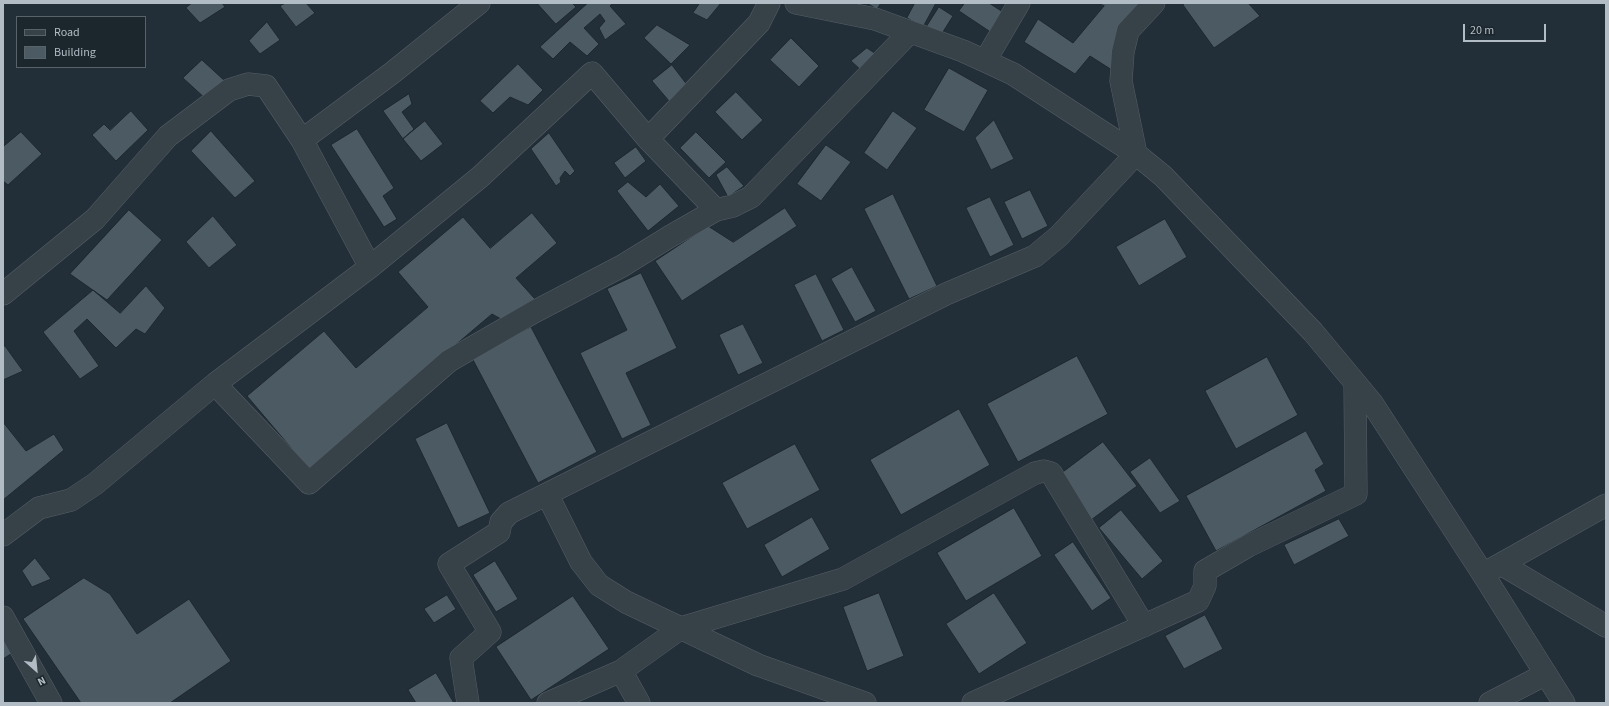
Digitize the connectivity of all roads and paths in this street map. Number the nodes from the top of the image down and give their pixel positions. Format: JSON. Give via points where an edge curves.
{"nodes":[{"id":1,"x":478,"y":3,"type":"edge"},
{"id":2,"x":769,"y":3,"type":"edge"},
{"id":3,"x":796,"y":3,"type":"edge"},
{"id":4,"x":1019,"y":3,"type":"edge"},
{"id":5,"x":1154,"y":3,"type":"edge"},
{"id":6,"x":881,"y":11,"type":"edge"},
{"id":7,"x":910,"y":33,"type":"junction"},
{"id":8,"x":984,"y":61,"type":"junction"},
{"id":9,"x":302,"y":140,"type":"junction"},
{"id":10,"x":648,"y":140,"type":"junction"},
{"id":11,"x":1136,"y":154,"type":"junction"},
{"id":12,"x":716,"y":210,"type":"junction"},
{"id":13,"x":370,"y":267,"type":"junction"},
{"id":14,"x":3,"y":294,"type":"edge"},
{"id":15,"x":1355,"y":383,"type":"junction"},
{"id":16,"x":214,"y":384,"type":"junction"},
{"id":17,"x":547,"y":494,"type":"junction"},
{"id":18,"x":1606,"y":505,"type":"edge"},
{"id":19,"x":3,"y":535,"type":"edge"},
{"id":20,"x":1492,"y":569,"type":"junction"},
{"id":21,"x":3,"y":617,"type":"edge"},
{"id":22,"x":1144,"y":626,"type":"junction"},
{"id":23,"x":1606,"y":626,"type":"edge"},
{"id":24,"x":681,"y":628,"type":"junction"},
{"id":25,"x":621,"y":671,"type":"junction"},
{"id":26,"x":1546,"y":674,"type":"junction"},
{"id":27,"x":50,"y":703,"type":"edge"},
{"id":28,"x":468,"y":703,"type":"edge"},
{"id":29,"x":548,"y":703,"type":"edge"},
{"id":30,"x":640,"y":703,"type":"edge"},
{"id":31,"x":866,"y":703,"type":"edge"},
{"id":32,"x":973,"y":703,"type":"edge"},
{"id":33,"x":1492,"y":703,"type":"edge"},
{"id":34,"x":1564,"y":703,"type":"edge"}],
"edges":[{"from":1,"to":9,"type":"street"},
{"from":2,"to":10,"type":"street","via":[[760,23]]},
{"from":3,"to":6,"type":"street"},
{"from":4,"to":8,"type":"street"},
{"from":5,"to":11,"type":"street","via":[[1128,31],[1124,52],[1121,81]]},
{"from":6,"to":7,"type":"street"},
{"from":7,"to":8,"type":"street"},
{"from":7,"to":12,"type":"street","via":[[751,197],[733,206]]},
{"from":8,"to":11,"type":"street","via":[[1013,74]]},
{"from":9,"to":13,"type":"street"},
{"from":9,"to":14,"type":"street","via":[[266,86],[248,84],[229,90],[168,136],[95,219]]},
{"from":10,"to":12,"type":"street"},
{"from":10,"to":13,"type":"street","via":[[592,73],[480,177]]},
{"from":11,"to":15,"type":"street","via":[[1163,176],[1313,332]]},
{"from":11,"to":17,"type":"street","via":[[1059,236],[1035,256],[946,294]]},
{"from":12,"to":16,"type":"street","via":[[622,266],[534,312],[449,361],[309,483]]},
{"from":13,"to":16,"type":"street"},
{"from":15,"to":20,"type":"street"},
{"from":15,"to":22,"type":"street","via":[[1356,494],[1248,546],[1205,571],[1205,586],[1198,602]]},
{"from":16,"to":19,"type":"street","via":[[95,484],[70,500],[39,508]]},
{"from":17,"to":24,"type":"street","via":[[581,562],[599,585],[626,602]]},
{"from":17,"to":28,"type":"street","via":[[509,513],[502,522],[499,532],[449,564],[490,632],[461,658]]},
{"from":18,"to":20,"type":"street"},
{"from":20,"to":23,"type":"street"},
{"from":20,"to":26,"type":"street"},
{"from":21,"to":27,"type":"street"},
{"from":22,"to":24,"type":"street","via":[[1051,474],[1044,471],[1035,473],[843,578]]},
{"from":22,"to":32,"type":"street"},
{"from":24,"to":25,"type":"street"},
{"from":24,"to":31,"type":"street","via":[[758,665]]},
{"from":25,"to":29,"type":"street"},
{"from":25,"to":30,"type":"street"},
{"from":26,"to":33,"type":"street"},
{"from":26,"to":34,"type":"street"}]}
